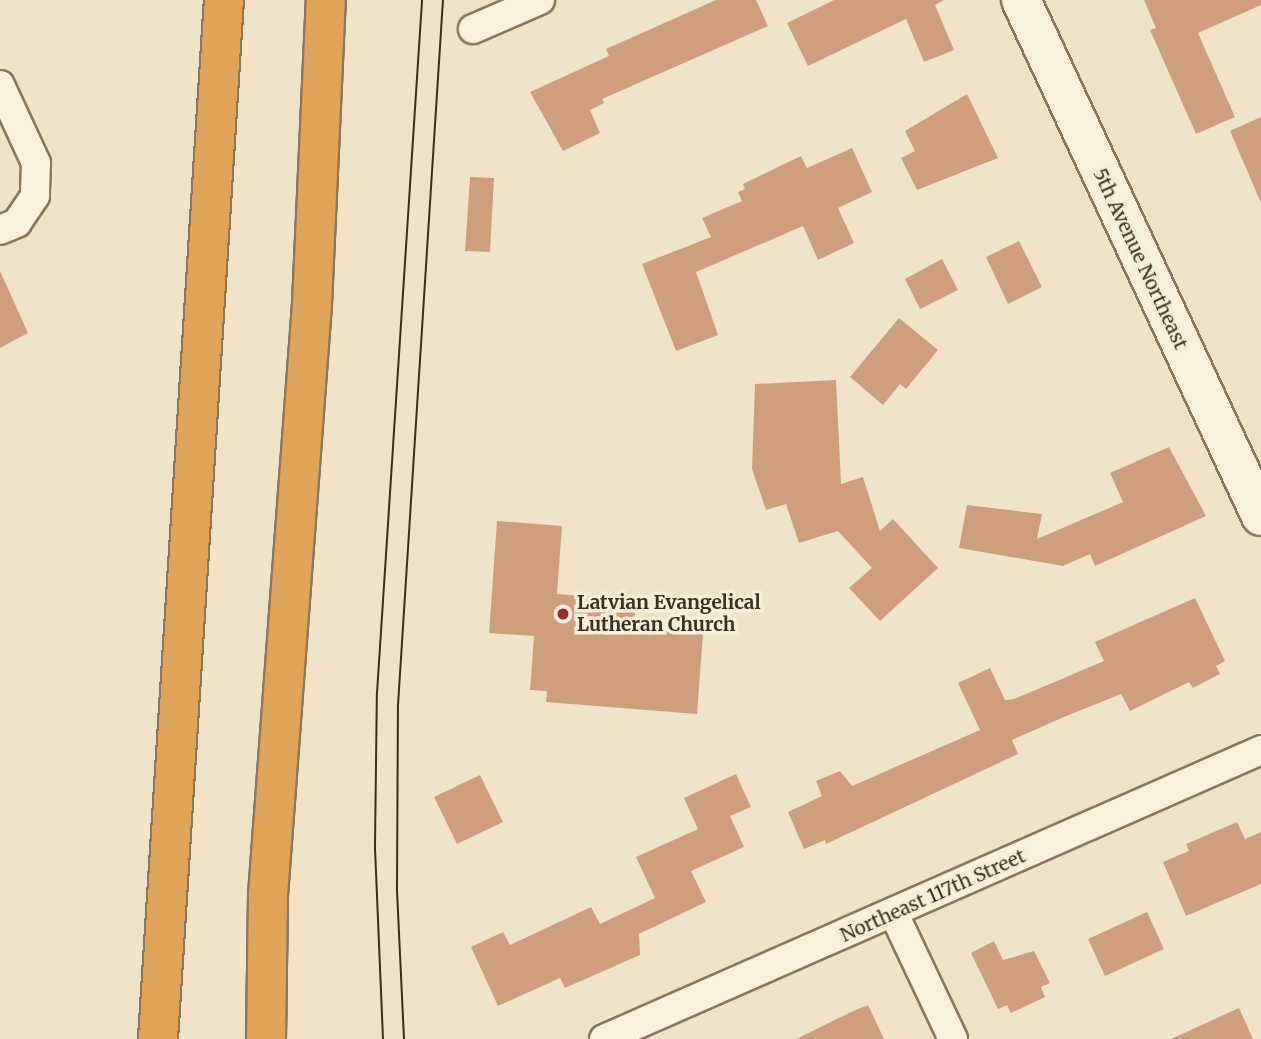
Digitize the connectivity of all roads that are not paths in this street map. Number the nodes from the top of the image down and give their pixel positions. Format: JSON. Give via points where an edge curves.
{"nodes":[{"id":1,"x":224,"y":0,"type":"edge"},
{"id":2,"x":326,"y":0,"type":"edge"},
{"id":3,"x":540,"y":0,"type":"edge"},
{"id":4,"x":1021,"y":0,"type":"edge"},
{"id":5,"x":473,"y":29,"type":"dead end"},
{"id":6,"x":0,"y":85,"type":"edge"},
{"id":7,"x":8,"y":226,"type":"edge"},
{"id":8,"x":1261,"y":516,"type":"edge"},
{"id":9,"x":1261,"y":750,"type":"edge"},
{"id":10,"x":268,"y":895,"type":"junction"},
{"id":11,"x":894,"y":914,"type":"junction"},
{"id":12,"x":158,"y":1039,"type":"edge"},
{"id":13,"x":250,"y":1039,"type":"edge"},
{"id":14,"x":266,"y":1039,"type":"edge"},
{"id":15,"x":604,"y":1039,"type":"edge"},
{"id":16,"x":953,"y":1039,"type":"edge"}],
"edges":[{"from":1,"to":12,"type":"highway"},
{"from":2,"to":10,"type":"highway","via":[[312,304]]},
{"from":3,"to":5,"type":"street"},
{"from":4,"to":8,"type":"main road","name":"5th Avenue Northeast"},
{"from":6,"to":7,"type":"street","via":[[36,163],[36,196]]},
{"from":9,"to":11,"type":"street","name":"Northeast 117th Street"},
{"from":10,"to":13,"type":"highway"},
{"from":10,"to":14,"type":"highway"},
{"from":11,"to":15,"type":"street","name":"Northeast 117th Street"},
{"from":11,"to":16,"type":"street"}]}
